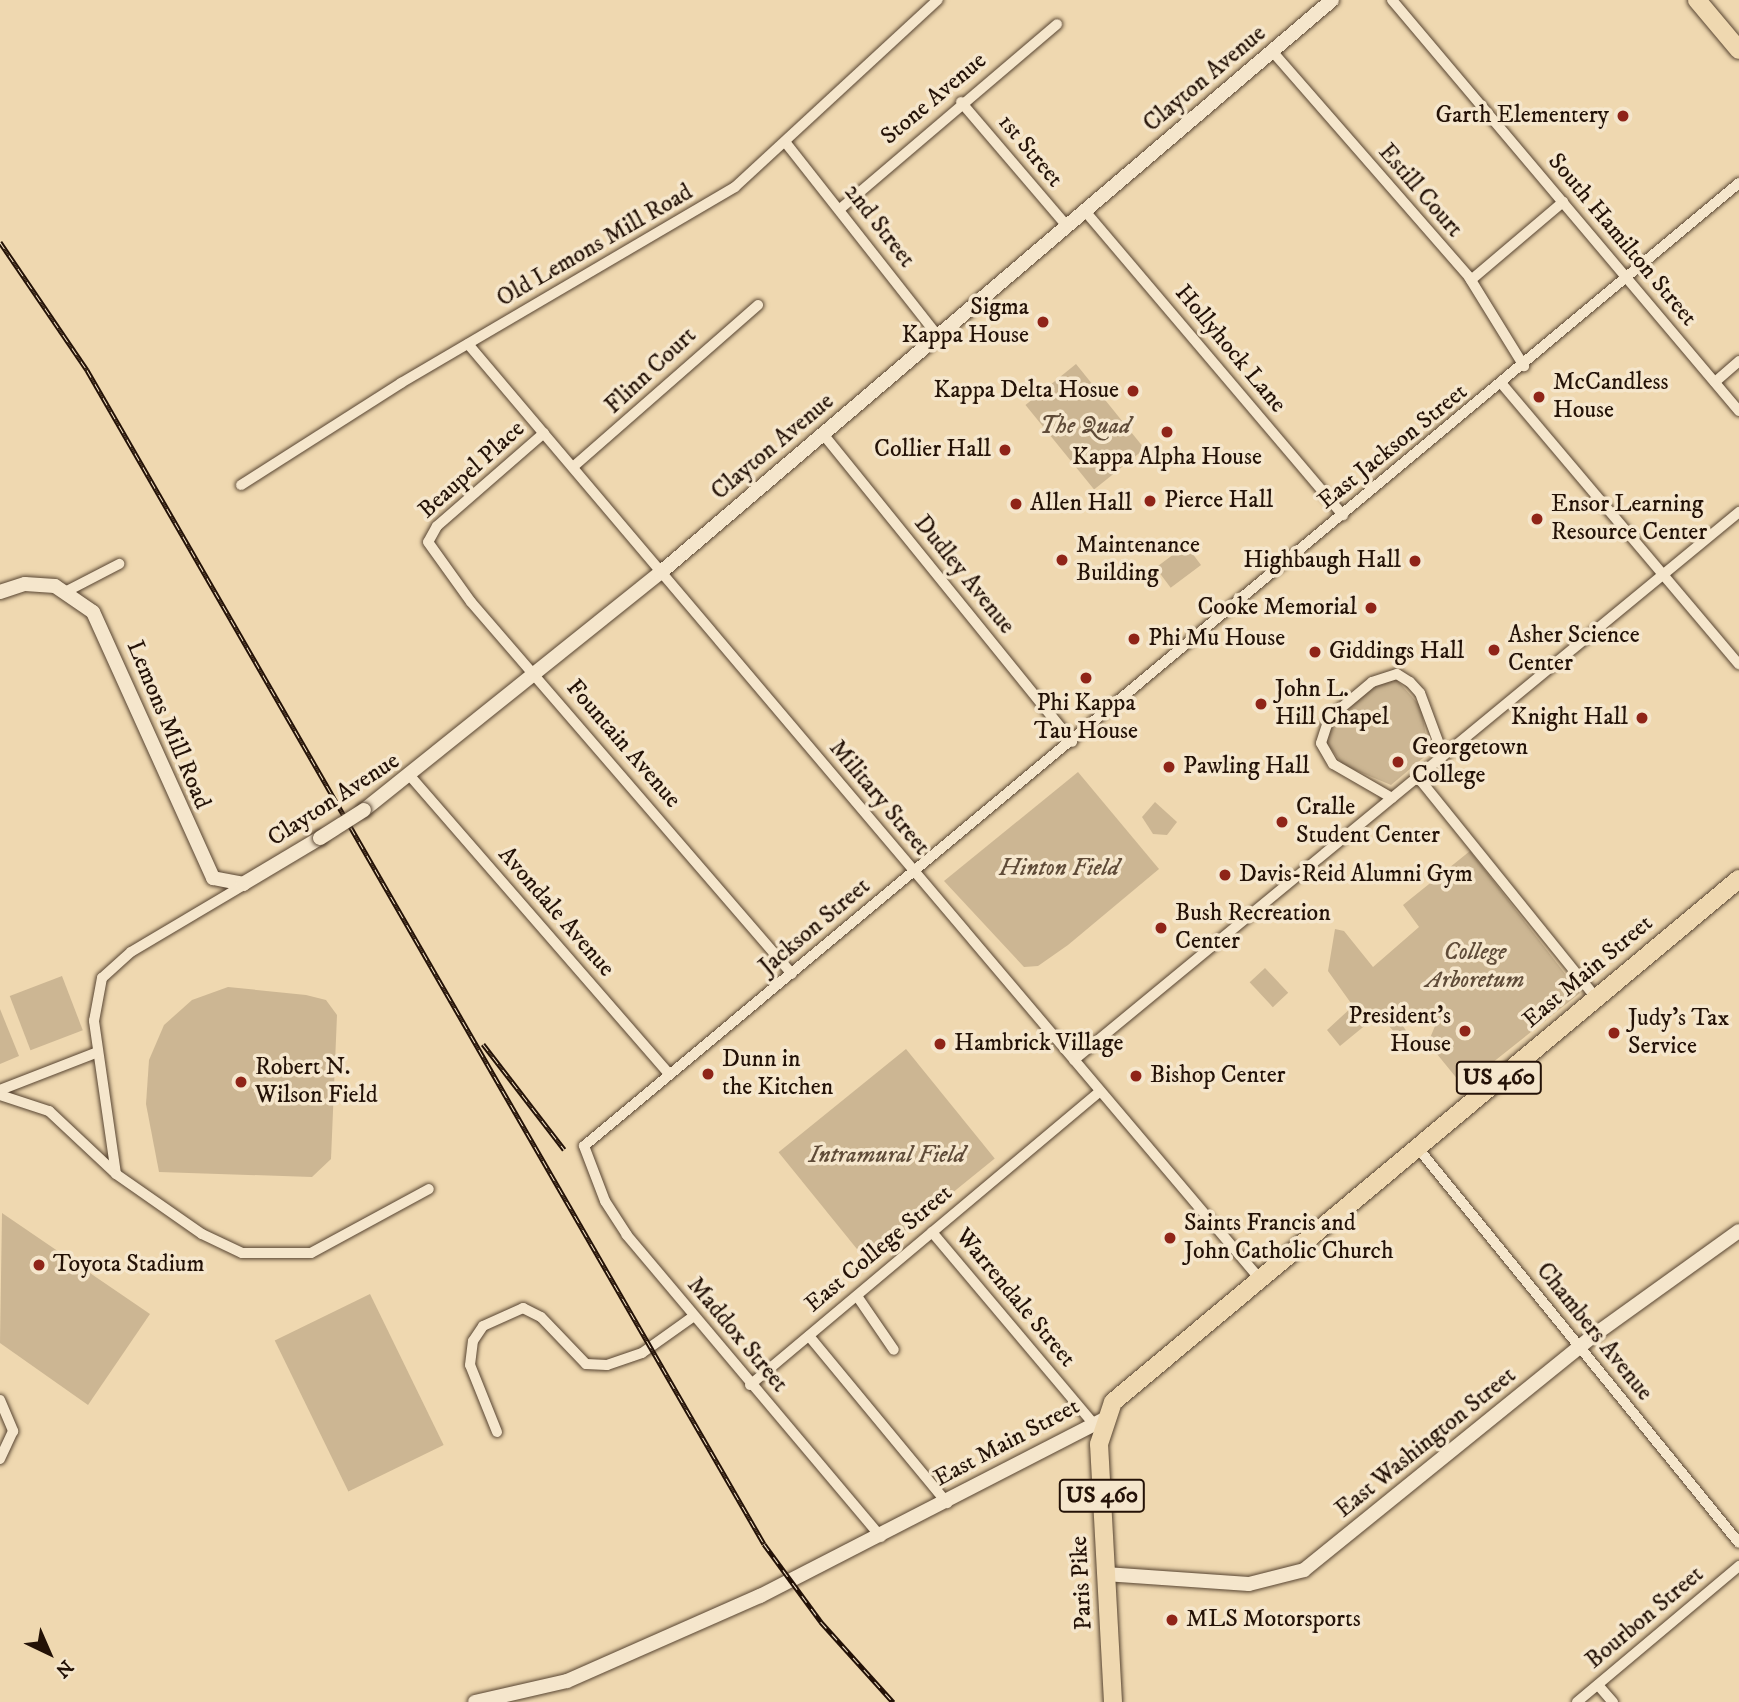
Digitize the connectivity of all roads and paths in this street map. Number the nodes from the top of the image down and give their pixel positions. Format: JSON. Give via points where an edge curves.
{"nodes":[{"id":1,"x":938,"y":0,"type":"edge"},
{"id":2,"x":1332,"y":0,"type":"edge"},
{"id":3,"x":1392,"y":0,"type":"edge"},
{"id":4,"x":1701,"y":1,"type":"edge"},
{"id":5,"x":1057,"y":24,"type":"dead end"},
{"id":6,"x":1739,"y":50,"type":"edge"},
{"id":7,"x":1272,"y":51,"type":"junction"},
{"id":8,"x":961,"y":102,"type":"junction"},
{"id":9,"x":786,"y":143,"type":"junction"},
{"id":10,"x":1739,"y":183,"type":"edge"},
{"id":11,"x":1563,"y":202,"type":"junction"},
{"id":12,"x":840,"y":209,"type":"junction"},
{"id":13,"x":1084,"y":211,"type":"junction"},
{"id":14,"x":1067,"y":226,"type":"junction"},
{"id":15,"x":1627,"y":278,"type":"junction"},
{"id":16,"x":1471,"y":280,"type":"junction"},
{"id":17,"x":758,"y":305,"type":"dead end"},
{"id":18,"x":938,"y":335,"type":"junction"},
{"id":19,"x":468,"y":344,"type":"junction"},
{"id":20,"x":1739,"y":361,"type":"edge"},
{"id":21,"x":1524,"y":366,"type":"junction"},
{"id":22,"x":1715,"y":382,"type":"junction"},
{"id":23,"x":1502,"y":384,"type":"junction"},
{"id":24,"x":1739,"y":411,"type":"edge"},
{"id":25,"x":544,"y":433,"type":"junction"},
{"id":26,"x":823,"y":434,"type":"junction"},
{"id":27,"x":573,"y":467,"type":"junction"},
{"id":28,"x":241,"y":485,"type":"dead end"},
{"id":29,"x":1739,"y":512,"type":"edge"},
{"id":30,"x":1343,"y":515,"type":"junction"},
{"id":31,"x":428,"y":538,"type":"joint"},
{"id":32,"x":118,"y":564,"type":"dead end"},
{"id":33,"x":660,"y":573,"type":"junction"},
{"id":34,"x":1664,"y":574,"type":"junction"},
{"id":35,"x":67,"y":591,"type":"junction"},
{"id":36,"x":0,"y":592,"type":"edge"},
{"id":37,"x":1738,"y":662,"type":"edge"},
{"id":38,"x":535,"y":674,"type":"junction"},
{"id":39,"x":1072,"y":742,"type":"junction"},
{"id":40,"x":1443,"y":755,"type":"junction"},
{"id":41,"x":1418,"y":776,"type":"junction"},
{"id":42,"x":411,"y":777,"type":"junction"},
{"id":43,"x":1392,"y":797,"type":"junction"},
{"id":44,"x":914,"y":872,"type":"junction"},
{"id":45,"x":1739,"y":879,"type":"edge"},
{"id":46,"x":247,"y":883,"type":"junction"},
{"id":47,"x":792,"y":974,"type":"junction"},
{"id":48,"x":1596,"y":998,"type":"junction"},
{"id":49,"x":98,"y":1052,"type":"junction"},
{"id":50,"x":1074,"y":1060,"type":"junction"},
{"id":51,"x":669,"y":1074,"type":"junction"},
{"id":52,"x":1100,"y":1091,"type":"junction"},
{"id":53,"x":0,"y":1092,"type":"edge"},
{"id":54,"x":584,"y":1146,"type":"joint"},
{"id":55,"x":1416,"y":1147,"type":"junction"},
{"id":56,"x":116,"y":1174,"type":"junction"},
{"id":57,"x":429,"y":1189,"type":"dead end"},
{"id":58,"x":1739,"y":1231,"type":"edge"},
{"id":59,"x":932,"y":1232,"type":"junction"},
{"id":60,"x":1259,"y":1278,"type":"junction"},
{"id":61,"x":857,"y":1296,"type":"junction"},
{"id":62,"x":694,"y":1315,"type":"junction"},
{"id":63,"x":809,"y":1336,"type":"junction"},
{"id":64,"x":1579,"y":1346,"type":"junction"},
{"id":65,"x":894,"y":1350,"type":"dead end"},
{"id":66,"x":750,"y":1385,"type":"junction"},
{"id":67,"x":0,"y":1400,"type":"edge"},
{"id":68,"x":1098,"y":1421,"type":"junction"},
{"id":69,"x":497,"y":1433,"type":"dead end"},
{"id":70,"x":0,"y":1459,"type":"edge"},
{"id":71,"x":947,"y":1503,"type":"junction"},
{"id":72,"x":881,"y":1537,"type":"junction"},
{"id":73,"x":1739,"y":1544,"type":"edge"},
{"id":74,"x":1739,"y":1566,"type":"edge"},
{"id":75,"x":1105,"y":1574,"type":"junction"},
{"id":76,"x":1598,"y":1685,"type":"junction"},
{"id":77,"x":475,"y":1702,"type":"edge"},
{"id":78,"x":1113,"y":1702,"type":"edge"},
{"id":79,"x":1577,"y":1702,"type":"edge"},
{"id":80,"x":1613,"y":1702,"type":"edge"}],
"edges":[{"from":1,"to":9,"type":"street","name":"Old Lemons Mill Road"},
{"from":2,"to":7,"type":"street","name":"Clayton Avenue"},
{"from":3,"to":11,"type":"street","name":"South Hamilton Street"},
{"from":4,"to":6,"type":"main road"},
{"from":5,"to":8,"type":"street","name":"Stone Avenue"},
{"from":7,"to":13,"type":"street","name":"Clayton Avenue"},
{"from":7,"to":16,"type":"street","name":"Estill Court"},
{"from":8,"to":12,"type":"street","name":"Stone Avenue"},
{"from":8,"to":14,"type":"street","name":"1st Street"},
{"from":9,"to":12,"type":"street","name":"2nd Street"},
{"from":9,"to":19,"type":"street","name":"Old Lemons Mill Road","via":[[701,211]]},
{"from":10,"to":15,"type":"street","name":"East Jackson Street"},
{"from":11,"to":15,"type":"street","name":"South Hamilton Street"},
{"from":11,"to":16,"type":"street"},
{"from":12,"to":18,"type":"street","name":"2nd Street"},
{"from":13,"to":14,"type":"street","name":"Clayton Avenue"},
{"from":13,"to":30,"type":"street","name":"Hollyhock Lane"},
{"from":14,"to":18,"type":"street","name":"Clayton Avenue"},
{"from":15,"to":21,"type":"street","name":"East Jackson Street"},
{"from":15,"to":22,"type":"street","name":"South Hamilton Street"},
{"from":16,"to":21,"type":"street","name":"Estill Court"},
{"from":17,"to":27,"type":"street","name":"Flinn Court"},
{"from":18,"to":26,"type":"street","name":"Clayton Avenue"},
{"from":19,"to":25,"type":"street","name":"Military Street"},
{"from":19,"to":28,"type":"street","name":"Old Lemons Mill Road"},
{"from":20,"to":22,"type":"street"},
{"from":21,"to":23,"type":"street","name":"East Jackson Street"},
{"from":22,"to":24,"type":"street","name":"South Hamilton Street"},
{"from":23,"to":30,"type":"street","name":"East Jackson Street"},
{"from":23,"to":34,"type":"street"},
{"from":25,"to":27,"type":"street","name":"Military Street"},
{"from":25,"to":31,"type":"street","name":"Beaupel Place"},
{"from":26,"to":33,"type":"street","name":"Clayton Avenue"},
{"from":26,"to":39,"type":"street","name":"Dudley Avenue"},
{"from":27,"to":33,"type":"street","name":"Military Street"},
{"from":29,"to":34,"type":"street"},
{"from":30,"to":39,"type":"street","name":"East Jackson Street"},
{"from":31,"to":38,"type":"street","name":"Fountain Avenue","via":[[471,602]]},
{"from":32,"to":35,"type":"street"},
{"from":33,"to":38,"type":"street","name":"Clayton Avenue"},
{"from":33,"to":44,"type":"street","name":"Military Street"},
{"from":34,"to":37,"type":"street"},
{"from":34,"to":40,"type":"street"},
{"from":35,"to":36,"type":"street","via":[[39,583]]},
{"from":35,"to":46,"type":"street","name":"Lemons Mill Road","via":[[99,622],[196,851],[219,882]]},
{"from":38,"to":42,"type":"street","name":"Clayton Avenue"},
{"from":38,"to":47,"type":"street","name":"Fountain Avenue"},
{"from":39,"to":44,"type":"street","name":"Jackson Street"},
{"from":40,"to":41,"type":"street"},
{"from":40,"to":43,"type":"street","via":[[1420,693],[1410,682],[1397,674],[1372,682],[1329,718],[1321,743],[1333,764]]},
{"from":41,"to":43,"type":"street"},
{"from":41,"to":48,"type":"street"},
{"from":42,"to":46,"type":"street","name":"Clayton Avenue","bridge":true},
{"from":42,"to":51,"type":"street","name":"Avondale Avenue"},
{"from":43,"to":50,"type":"street"},
{"from":44,"to":47,"type":"street","name":"Jackson Street"},
{"from":44,"to":50,"type":"street","name":"Military Street"},
{"from":45,"to":48,"type":"main road","name":"East Main Street","number":"US 460"},
{"from":46,"to":49,"type":"street","via":[[110,967],[97,992]]},
{"from":47,"to":51,"type":"street","name":"Jackson Street"},
{"from":48,"to":55,"type":"main road","name":"East Main Street","number":"US 460"},
{"from":49,"to":53,"type":"street"},
{"from":49,"to":56,"type":"street"},
{"from":50,"to":52,"type":"street","name":"Military Street"},
{"from":51,"to":54,"type":"street","name":"Jackson Street"},
{"from":52,"to":59,"type":"street","name":"East College Street"},
{"from":52,"to":60,"type":"street","name":"Military Street"},
{"from":53,"to":56,"type":"street","via":[[48,1111]]},
{"from":54,"to":62,"type":"street","name":"Maddox Street","via":[[626,1235]]},
{"from":55,"to":60,"type":"main road","name":"East Main Street","number":"US 460"},
{"from":55,"to":64,"type":"street","name":"Chambers Avenue"},
{"from":56,"to":57,"type":"street","via":[[202,1234],[242,1253],[312,1253]]},
{"from":58,"to":64,"type":"street","name":"East Washington Street"},
{"from":59,"to":61,"type":"street","name":"East College Street"},
{"from":59,"to":68,"type":"street","name":"Warrendale Street"},
{"from":60,"to":68,"type":"main road","name":"East Main Street","number":"US 460","via":[[1139,1377]]},
{"from":61,"to":63,"type":"street","name":"East College Street"},
{"from":61,"to":65,"type":"street"},
{"from":62,"to":66,"type":"street","name":"Maddox Street"},
{"from":62,"to":69,"type":"street","via":[[642,1353],[607,1364],[586,1364],[541,1317],[523,1308],[483,1326],[473,1341],[470,1365]]},
{"from":63,"to":66,"type":"street","name":"East College Street"},
{"from":63,"to":71,"type":"street"},
{"from":64,"to":73,"type":"street","name":"Chambers Avenue"},
{"from":64,"to":75,"type":"street","name":"East Washington Street","via":[[1304,1570],[1249,1584]]},
{"from":66,"to":72,"type":"street","name":"Maddox Street"},
{"from":67,"to":70,"type":"street","via":[[13,1432]]},
{"from":68,"to":71,"type":"street","name":"East Main Street"},
{"from":68,"to":75,"type":"main road","name":"Paris Pike","number":"US 460"},
{"from":71,"to":72,"type":"street","name":"East Main Street"},
{"from":72,"to":77,"type":"street","name":"East Main Street","via":[[589,1673]]},
{"from":74,"to":76,"type":"street","name":"Bourbon Street"},
{"from":75,"to":78,"type":"main road","name":"Paris Pike","number":"US 460"},
{"from":76,"to":79,"type":"street","name":"Bourbon Street"},
{"from":76,"to":80,"type":"street"}]}
